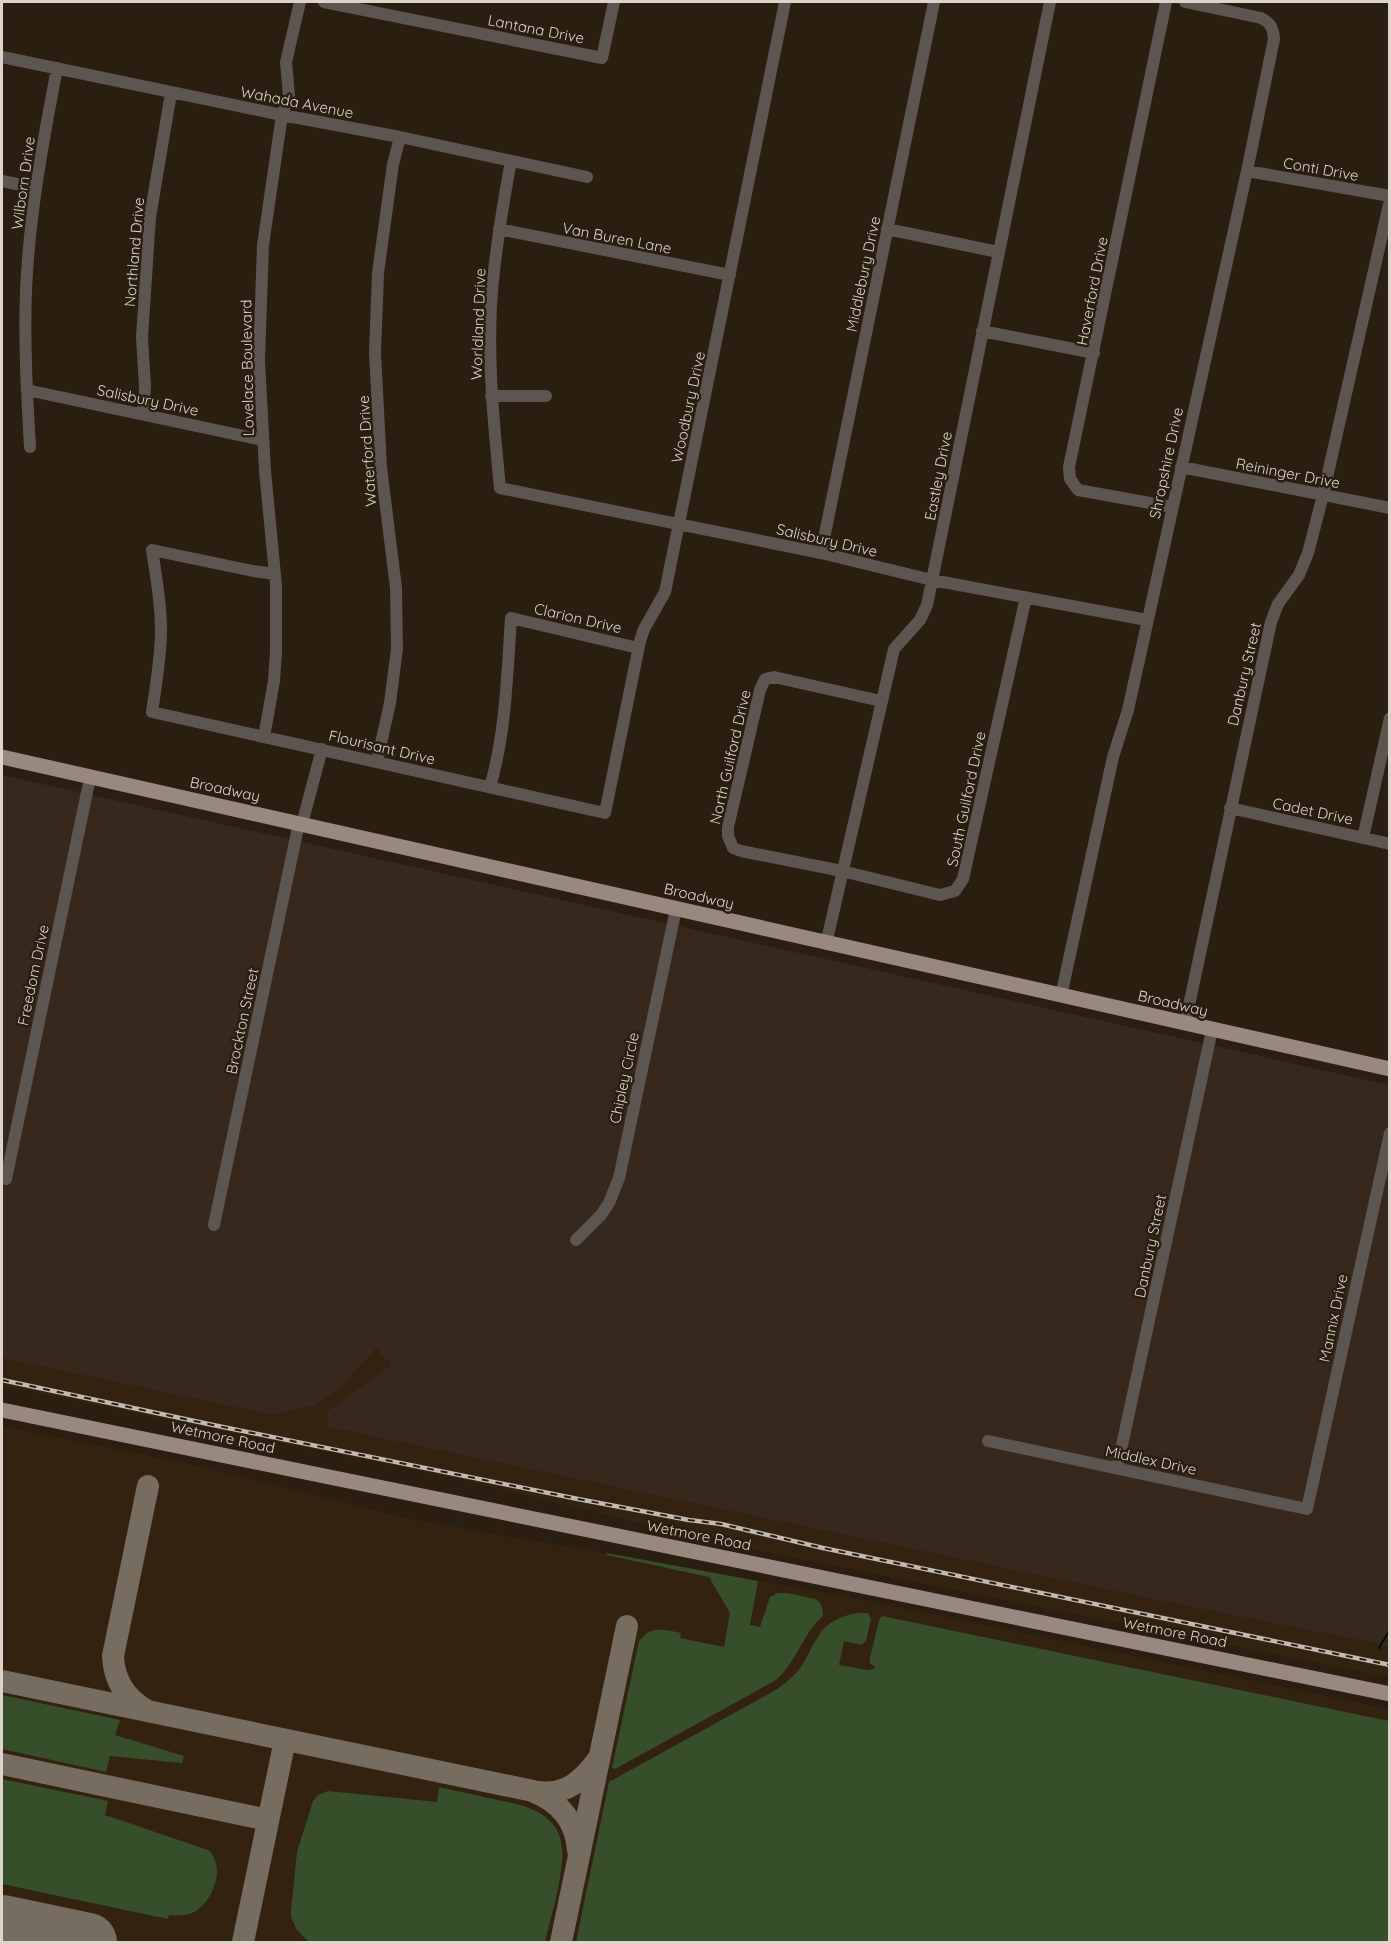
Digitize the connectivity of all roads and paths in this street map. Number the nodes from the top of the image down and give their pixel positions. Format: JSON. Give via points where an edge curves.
{"nodes":[{"id":1,"x":300,"y":2,"type":"edge"},
{"id":2,"x":324,"y":2,"type":"edge"},
{"id":3,"x":614,"y":2,"type":"edge"},
{"id":4,"x":785,"y":2,"type":"edge"},
{"id":5,"x":934,"y":2,"type":"edge"},
{"id":6,"x":1050,"y":2,"type":"edge"},
{"id":7,"x":1166,"y":2,"type":"edge"},
{"id":8,"x":1185,"y":2,"type":"edge"},
{"id":9,"x":2,"y":57,"type":"edge"},
{"id":10,"x":57,"y":68,"type":"junction"},
{"id":11,"x":171,"y":93,"type":"junction"},
{"id":12,"x":282,"y":115,"type":"junction"},
{"id":13,"x":400,"y":137,"type":"junction"},
{"id":14,"x":511,"y":161,"type":"junction"},
{"id":15,"x":1247,"y":171,"type":"junction"},
{"id":16,"x":587,"y":177,"type":"dead end"},
{"id":17,"x":2,"y":181,"type":"edge"},
{"id":18,"x":36,"y":188,"type":"junction"},
{"id":19,"x":1389,"y":198,"type":"edge"},
{"id":20,"x":499,"y":229,"type":"junction"},
{"id":21,"x":887,"y":229,"type":"junction"},
{"id":22,"x":998,"y":252,"type":"junction"},
{"id":23,"x":730,"y":275,"type":"junction"},
{"id":24,"x":982,"y":331,"type":"junction"},
{"id":25,"x":1094,"y":353,"type":"junction"},
{"id":26,"x":27,"y":390,"type":"junction"},
{"id":27,"x":491,"y":396,"type":"junction"},
{"id":28,"x":546,"y":396,"type":"dead end"},
{"id":29,"x":143,"y":414,"type":"junction"},
{"id":30,"x":263,"y":440,"type":"junction"},
{"id":31,"x":30,"y":447,"type":"dead end"},
{"id":32,"x":1181,"y":467,"type":"junction"},
{"id":33,"x":500,"y":488,"type":"joint"},
{"id":34,"x":1323,"y":495,"type":"junction"},
{"id":35,"x":1172,"y":507,"type":"junction"},
{"id":36,"x":1389,"y":508,"type":"edge"},
{"id":37,"x":679,"y":524,"type":"junction"},
{"id":38,"x":821,"y":553,"type":"junction"},
{"id":39,"x":275,"y":574,"type":"junction"},
{"id":40,"x":933,"y":580,"type":"junction"},
{"id":41,"x":1026,"y":597,"type":"junction"},
{"id":42,"x":1147,"y":620,"type":"junction"},
{"id":43,"x":638,"y":648,"type":"junction"},
{"id":44,"x":881,"y":701,"type":"junction"},
{"id":45,"x":1389,"y":718,"type":"edge"},
{"id":46,"x":264,"y":737,"type":"junction"},
{"id":47,"x":322,"y":749,"type":"junction"},
{"id":48,"x":2,"y":757,"type":"edge"},
{"id":49,"x":377,"y":761,"type":"junction"},
{"id":50,"x":90,"y":778,"type":"junction"},
{"id":51,"x":490,"y":787,"type":"junction"},
{"id":52,"x":1230,"y":808,"type":"junction"},
{"id":53,"x":605,"y":813,"type":"joint"},
{"id":54,"x":301,"y":823,"type":"junction"},
{"id":55,"x":1364,"y":838,"type":"junction"},
{"id":56,"x":1389,"y":844,"type":"edge"},
{"id":57,"x":842,"y":872,"type":"junction"},
{"id":58,"x":676,"y":909,"type":"junction"},
{"id":59,"x":826,"y":944,"type":"junction"},
{"id":60,"x":1061,"y":996,"type":"junction"},
{"id":61,"x":1185,"y":1024,"type":"junction"},
{"id":62,"x":1212,"y":1030,"type":"junction"},
{"id":63,"x":1389,"y":1069,"type":"edge"},
{"id":64,"x":1389,"y":1133,"type":"edge"},
{"id":65,"x":4,"y":1178,"type":"edge"},
{"id":66,"x":214,"y":1225,"type":"dead end"},
{"id":67,"x":576,"y":1240,"type":"dead end"},
{"id":68,"x":2,"y":1410,"type":"edge"},
{"id":69,"x":988,"y":1441,"type":"dead end"},
{"id":70,"x":1117,"y":1468,"type":"junction"},
{"id":71,"x":1307,"y":1509,"type":"joint"},
{"id":72,"x":1389,"y":1694,"type":"edge"}],
"edges":[{"from":1,"to":12,"type":"street","name":"Lovelace Boulevard","via":[[286,62],[290,89]]},
{"from":2,"to":3,"type":"street","name":"Lantana Drive","via":[[602,58]]},
{"from":4,"to":23,"type":"street","name":"Woodbury Drive"},
{"from":5,"to":21,"type":"street","name":"Middlebury Drive"},
{"from":6,"to":22,"type":"street","name":"Eastley Drive"},
{"from":7,"to":25,"type":"street","name":"Haverford Drive"},
{"from":8,"to":15,"type":"street","name":"Shropshire Drive","via":[[1261,18],[1273,28]]},
{"from":9,"to":10,"type":"street","name":"Wahada Avenue"},
{"from":10,"to":11,"type":"street","name":"Wahada Avenue"},
{"from":10,"to":18,"type":"street","name":"Wilborn Drive"},
{"from":11,"to":12,"type":"street","name":"Wahada Avenue"},
{"from":11,"to":29,"type":"street","name":"Northland Drive","via":[[150,218],[142,338]]},
{"from":12,"to":13,"type":"street","name":"Wahada Avenue"},
{"from":12,"to":30,"type":"street","name":"Lovelace Boulevard","via":[[263,245],[259,360]]},
{"from":13,"to":14,"type":"street","name":"Wahada Avenue"},
{"from":13,"to":49,"type":"street","name":"Waterford Drive","via":[[378,273],[375,353],[381,467],[396,588],[397,649]]},
{"from":14,"to":16,"type":"street","name":"Wahada Avenue"},
{"from":14,"to":20,"type":"street","name":"Worldland Drive"},
{"from":15,"to":19,"type":"street","name":"Conti Drive"},
{"from":15,"to":32,"type":"street","name":"Shropshire Drive"},
{"from":17,"to":18,"type":"street"},
{"from":18,"to":26,"type":"street","name":"Wilborn Drive","via":[[26,290]]},
{"from":19,"to":34,"type":"street","name":"Danbury Street"},
{"from":20,"to":23,"type":"street","name":"Van Buren Lane"},
{"from":20,"to":27,"type":"street","name":"Worldland Drive","via":[[491,306]]},
{"from":21,"to":22,"type":"street"},
{"from":21,"to":38,"type":"street","name":"Middlebury Drive"},
{"from":22,"to":24,"type":"street","name":"Eastley Drive"},
{"from":23,"to":37,"type":"street","name":"Woodbury Drive"},
{"from":24,"to":25,"type":"street"},
{"from":24,"to":40,"type":"street","name":"Eastley Drive"},
{"from":25,"to":35,"type":"street","name":"Haverford Drive","via":[[1070,478],[1078,490]]},
{"from":26,"to":29,"type":"street","name":"Salisbury Drive"},
{"from":26,"to":31,"type":"street","name":"Wilborn Drive"},
{"from":27,"to":28,"type":"street"},
{"from":27,"to":33,"type":"street","name":"Worldland Drive"},
{"from":29,"to":30,"type":"street","name":"Salisbury Drive"},
{"from":30,"to":39,"type":"street","name":"Lovelace Boulevard"},
{"from":32,"to":34,"type":"street","name":"Reininger Drive"},
{"from":32,"to":35,"type":"street","name":"Shropshire Drive"},
{"from":33,"to":37,"type":"street","name":"Salisbury Drive"},
{"from":34,"to":36,"type":"street","name":"Reininger Drive"},
{"from":34,"to":52,"type":"street","name":"Danbury Street","via":[[1305,562],[1271,622]]},
{"from":35,"to":42,"type":"street","name":"Shropshire Drive"},
{"from":37,"to":38,"type":"street","name":"Salisbury Drive"},
{"from":37,"to":43,"type":"street","name":"Woodbury Drive","via":[[665,592],[644,628]]},
{"from":38,"to":40,"type":"street","name":"Salisbury Drive"},
{"from":39,"to":46,"type":"street","name":"Lovelace Boulevard","via":[[276,652]]},
{"from":39,"to":46,"type":"street","name":"Flourisant Drive","via":[[152,550],[161,627],[152,712]]},
{"from":40,"to":41,"type":"street","name":"Salisbury Drive"},
{"from":40,"to":44,"type":"street","name":"Eastley Drive","via":[[920,620],[894,649]]},
{"from":41,"to":42,"type":"street","name":"Salisbury Drive"},
{"from":41,"to":57,"type":"street","name":"South Guilford Drive","via":[[960,886],[954,892],[940,895]]},
{"from":42,"to":60,"type":"street","name":"Shropshire Drive"},
{"from":43,"to":51,"type":"street","name":"Clarion Drive","via":[[511,618],[506,707]]},
{"from":43,"to":53,"type":"street","name":"Woodbury Drive"},
{"from":44,"to":57,"type":"street","name":"Eastley Drive"},
{"from":44,"to":57,"type":"street","name":"North Guilford Drive","via":[[774,676],[765,679],[728,827],[729,842],[741,851]]},
{"from":45,"to":55,"type":"street"},
{"from":46,"to":47,"type":"street","name":"Flourisant Drive"},
{"from":47,"to":49,"type":"street","name":"Flourisant Drive"},
{"from":47,"to":54,"type":"street","name":"Brockton Street"},
{"from":48,"to":50,"type":"main road","name":"Broadway"},
{"from":49,"to":51,"type":"street","name":"Flourisant Drive"},
{"from":50,"to":54,"type":"main road","name":"Broadway"},
{"from":50,"to":65,"type":"street","name":"Freedom Drive"},
{"from":51,"to":53,"type":"street","name":"Flourisant Drive"},
{"from":52,"to":55,"type":"street","name":"Cadet Drive"},
{"from":52,"to":61,"type":"street","name":"Danbury Street"},
{"from":54,"to":58,"type":"main road","name":"Broadway"},
{"from":54,"to":66,"type":"street","name":"Brockton Street"},
{"from":55,"to":56,"type":"street","name":"Cadet Drive"},
{"from":57,"to":59,"type":"street","name":"Eastley Drive"},
{"from":58,"to":59,"type":"main road","name":"Broadway"},
{"from":58,"to":67,"type":"street","name":"Chipley Circle","via":[[619,1178],[601,1215]]},
{"from":59,"to":60,"type":"main road","name":"Broadway"},
{"from":60,"to":61,"type":"main road","name":"Broadway"},
{"from":61,"to":62,"type":"main road","name":"Broadway"},
{"from":62,"to":63,"type":"main road","name":"Broadway"},
{"from":62,"to":70,"type":"street","name":"Danbury Street"},
{"from":64,"to":71,"type":"street","name":"Mannix Drive"},
{"from":68,"to":72,"type":"main road","name":"Wetmore Road"},
{"from":69,"to":70,"type":"street","name":"Middlex Drive"},
{"from":70,"to":71,"type":"street","name":"Middlex Drive"}]}
